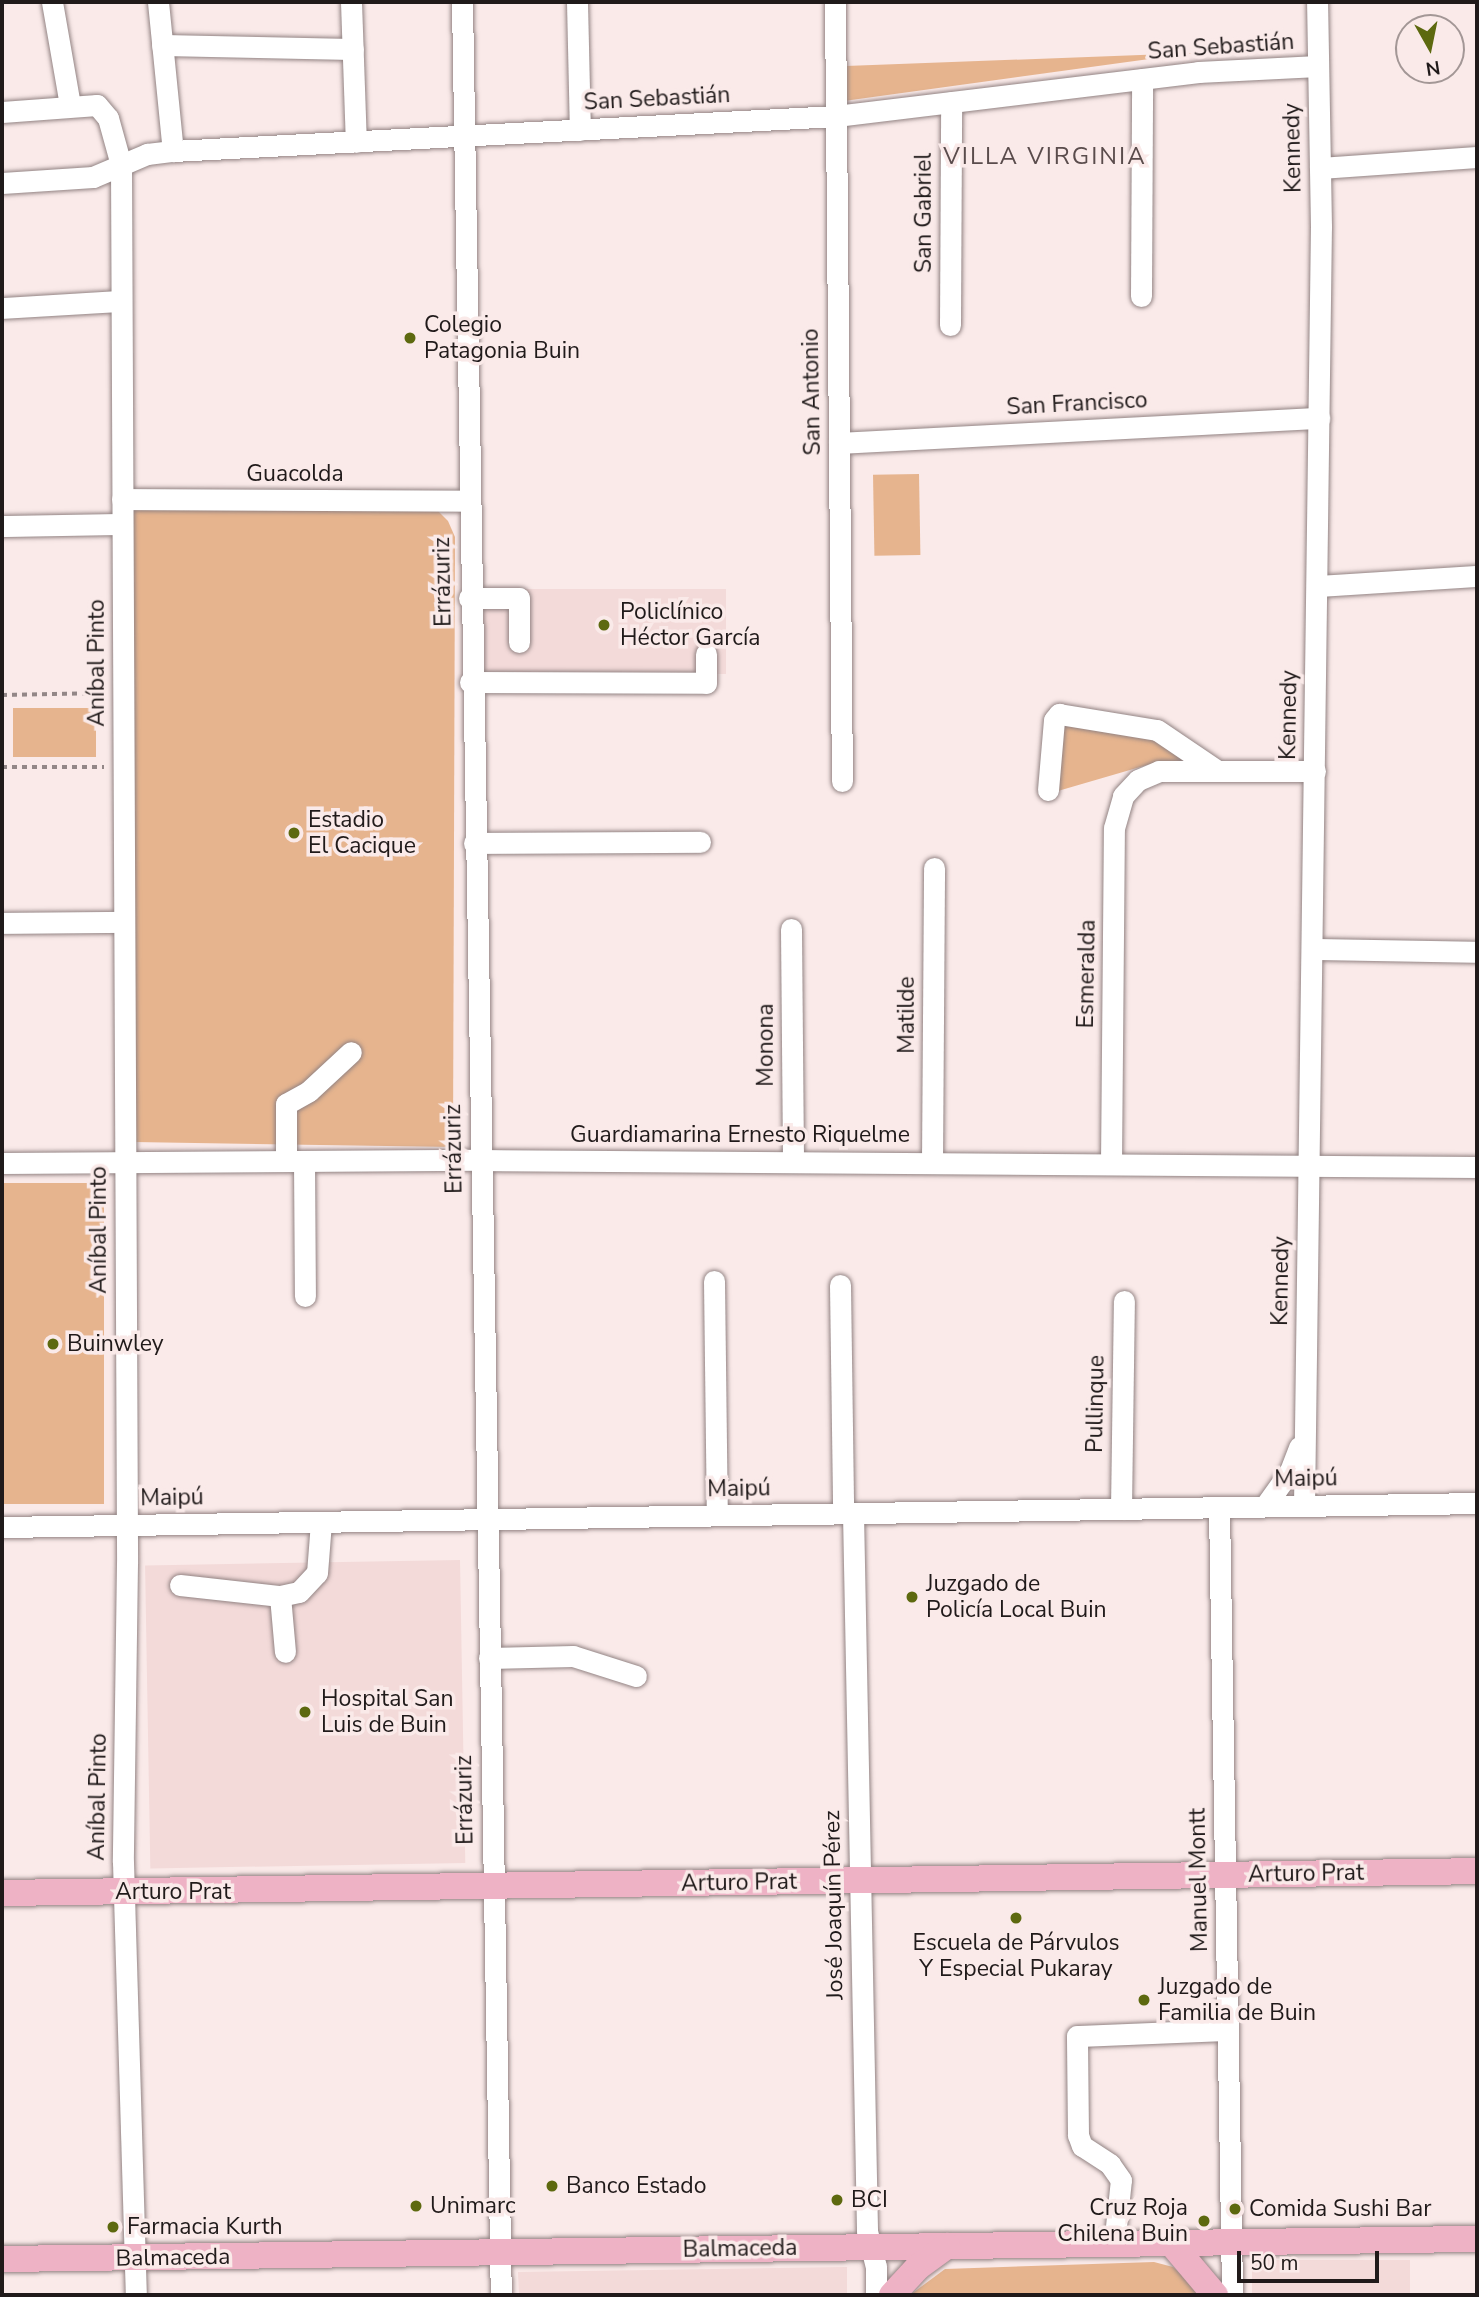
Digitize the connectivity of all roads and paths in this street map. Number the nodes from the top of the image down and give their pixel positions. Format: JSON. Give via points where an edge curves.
{"nodes":[{"id":1,"x":52,"y":2,"type":"edge"},
{"id":2,"x":158,"y":2,"type":"edge"},
{"id":3,"x":351,"y":2,"type":"edge"},
{"id":4,"x":462,"y":2,"type":"edge"},
{"id":5,"x":577,"y":2,"type":"edge"},
{"id":6,"x":835,"y":2,"type":"edge"},
{"id":7,"x":1317,"y":2,"type":"edge"},
{"id":8,"x":162,"y":45,"type":"junction"},
{"id":9,"x":353,"y":49,"type":"junction"},
{"id":10,"x":1318,"y":66,"type":"junction"},
{"id":11,"x":1142,"y":79,"type":"junction"},
{"id":12,"x":951,"y":102,"type":"junction"},
{"id":13,"x":70,"y":105,"type":"junction"},
{"id":14,"x":2,"y":112,"type":"edge"},
{"id":15,"x":836,"y":116,"type":"junction"},
{"id":16,"x":580,"y":130,"type":"junction"},
{"id":17,"x":464,"y":136,"type":"junction"},
{"id":18,"x":356,"y":142,"type":"junction"},
{"id":19,"x":173,"y":151,"type":"junction"},
{"id":20,"x":1477,"y":157,"type":"edge"},
{"id":21,"x":121,"y":165,"type":"junction"},
{"id":22,"x":1320,"y":168,"type":"junction"},
{"id":23,"x":2,"y":183,"type":"edge"},
{"id":24,"x":1142,"y":296,"type":"dead end"},
{"id":25,"x":121,"y":301,"type":"junction"},
{"id":26,"x":2,"y":308,"type":"edge"},
{"id":27,"x":950,"y":325,"type":"dead end"},
{"id":28,"x":1319,"y":418,"type":"junction"},
{"id":29,"x":839,"y":443,"type":"junction"},
{"id":30,"x":122,"y":499,"type":"junction"},
{"id":31,"x":468,"y":501,"type":"junction"},
{"id":32,"x":122,"y":524,"type":"junction"},
{"id":33,"x":2,"y":526,"type":"edge"},
{"id":34,"x":1477,"y":576,"type":"edge"},
{"id":35,"x":1317,"y":586,"type":"junction"},
{"id":36,"x":469,"y":598,"type":"junction"},
{"id":37,"x":519,"y":642,"type":"dead end"},
{"id":38,"x":706,"y":654,"type":"dead end"},
{"id":39,"x":470,"y":682,"type":"junction"},
{"id":40,"x":104,"y":693,"type":"dead end"},
{"id":41,"x":2,"y":695,"type":"edge"},
{"id":42,"x":104,"y":766,"type":"dead end"},
{"id":43,"x":2,"y":767,"type":"edge"},
{"id":44,"x":1216,"y":770,"type":"junction"},
{"id":45,"x":1315,"y":771,"type":"junction"},
{"id":46,"x":842,"y":781,"type":"dead end"},
{"id":47,"x":1048,"y":790,"type":"dead end"},
{"id":48,"x":700,"y":842,"type":"dead end"},
{"id":49,"x":474,"y":843,"type":"junction"},
{"id":50,"x":934,"y":868,"type":"dead end"},
{"id":51,"x":124,"y":922,"type":"junction"},
{"id":52,"x":2,"y":923,"type":"edge"},
{"id":53,"x":791,"y":929,"type":"dead end"},
{"id":54,"x":1313,"y":949,"type":"junction"},
{"id":55,"x":1477,"y":952,"type":"edge"},
{"id":56,"x":351,"y":1052,"type":"dead end"},
{"id":57,"x":481,"y":1160,"type":"junction"},
{"id":58,"x":295,"y":1161,"type":"junction"},
{"id":59,"x":125,"y":1162,"type":"junction"},
{"id":60,"x":793,"y":1162,"type":"junction"},
{"id":61,"x":2,"y":1163,"type":"edge"},
{"id":62,"x":932,"y":1163,"type":"junction"},
{"id":63,"x":1111,"y":1164,"type":"junction"},
{"id":64,"x":1310,"y":1165,"type":"junction"},
{"id":65,"x":1477,"y":1167,"type":"edge"},
{"id":66,"x":714,"y":1281,"type":"dead end"},
{"id":67,"x":840,"y":1285,"type":"dead end"},
{"id":68,"x":305,"y":1296,"type":"dead end"},
{"id":69,"x":1124,"y":1301,"type":"dead end"},
{"id":70,"x":1304,"y":1428,"type":"junction"},
{"id":71,"x":1477,"y":1503,"type":"edge"},
{"id":72,"x":1265,"y":1506,"type":"junction"},
{"id":73,"x":1304,"y":1506,"type":"junction"},
{"id":74,"x":1219,"y":1507,"type":"junction"},
{"id":75,"x":1121,"y":1508,"type":"junction"},
{"id":76,"x":848,"y":1513,"type":"junction"},
{"id":77,"x":717,"y":1515,"type":"junction"},
{"id":78,"x":486,"y":1519,"type":"junction"},
{"id":79,"x":321,"y":1522,"type":"junction"},
{"id":80,"x":127,"y":1524,"type":"junction"},
{"id":81,"x":2,"y":1527,"type":"edge"},
{"id":82,"x":180,"y":1585,"type":"dead end"},
{"id":83,"x":280,"y":1595,"type":"junction"},
{"id":84,"x":285,"y":1653,"type":"dead end"},
{"id":85,"x":489,"y":1658,"type":"junction"},
{"id":86,"x":636,"y":1676,"type":"dead end"},
{"id":87,"x":1477,"y":1871,"type":"edge"},
{"id":88,"x":1225,"y":1875,"type":"junction"},
{"id":89,"x":860,"y":1880,"type":"junction"},
{"id":90,"x":493,"y":1888,"type":"junction"},
{"id":91,"x":124,"y":1891,"type":"junction"},
{"id":92,"x":2,"y":1893,"type":"edge"},
{"id":93,"x":1227,"y":2030,"type":"junction"},
{"id":94,"x":1477,"y":2239,"type":"edge"},
{"id":95,"x":1172,"y":2244,"type":"junction"},
{"id":96,"x":1231,"y":2244,"type":"junction"},
{"id":97,"x":1114,"y":2245,"type":"junction"},
{"id":98,"x":947,"y":2246,"type":"junction"},
{"id":99,"x":871,"y":2247,"type":"junction"},
{"id":100,"x":500,"y":2253,"type":"junction"},
{"id":101,"x":2,"y":2259,"type":"edge"},
{"id":102,"x":135,"y":2259,"type":"junction"},
{"id":103,"x":136,"y":2295,"type":"edge"},
{"id":104,"x":501,"y":2295,"type":"edge"},
{"id":105,"x":876,"y":2295,"type":"edge"},
{"id":106,"x":892,"y":2295,"type":"edge"},
{"id":107,"x":1107,"y":2295,"type":"edge"},
{"id":108,"x":1158,"y":2295,"type":"edge"},
{"id":109,"x":1215,"y":2295,"type":"edge"},
{"id":110,"x":1232,"y":2295,"type":"edge"}],
"edges":[{"from":1,"to":13,"type":"street"},
{"from":2,"to":8,"type":"street"},
{"from":3,"to":9,"type":"street"},
{"from":4,"to":17,"type":"street","name":"Errázuriz"},
{"from":5,"to":16,"type":"street"},
{"from":6,"to":15,"type":"street","name":"San Antonio"},
{"from":7,"to":10,"type":"street","name":"Kennedy"},
{"from":8,"to":9,"type":"street"},
{"from":8,"to":19,"type":"street"},
{"from":9,"to":18,"type":"street"},
{"from":10,"to":11,"type":"street","name":"San Sebastián"},
{"from":10,"to":22,"type":"street","name":"Kennedy"},
{"from":11,"to":12,"type":"street","name":"San Sebastián"},
{"from":11,"to":24,"type":"street"},
{"from":12,"to":15,"type":"street","name":"San Sebastián"},
{"from":12,"to":27,"type":"street","name":"San Gabriel"},
{"from":13,"to":14,"type":"street","name":"Aníbal Pinto"},
{"from":13,"to":21,"type":"street","name":"Aníbal Pinto","via":[[91,104],[106,113]]},
{"from":15,"to":16,"type":"street","name":"San Sebastián"},
{"from":15,"to":29,"type":"street","name":"San Antonio"},
{"from":16,"to":17,"type":"street","name":"San Sebastián"},
{"from":17,"to":18,"type":"street","name":"San Sebastián"},
{"from":17,"to":31,"type":"street","name":"Errázuriz"},
{"from":18,"to":19,"type":"street","name":"San Sebastián"},
{"from":19,"to":21,"type":"street","name":"San Sebastián","via":[[146,154]]},
{"from":20,"to":22,"type":"street"},
{"from":21,"to":23,"type":"street","name":"San Sebastián","via":[[93,177]]},
{"from":21,"to":25,"type":"street","name":"Aníbal Pinto"},
{"from":22,"to":28,"type":"street","name":"Kennedy"},
{"from":25,"to":26,"type":"street"},
{"from":25,"to":30,"type":"street","name":"Aníbal Pinto"},
{"from":28,"to":29,"type":"street","name":"San Francisco"},
{"from":28,"to":35,"type":"street","name":"Kennedy"},
{"from":29,"to":46,"type":"street","name":"San Antonio"},
{"from":30,"to":31,"type":"street","name":"Guacolda"},
{"from":30,"to":32,"type":"street","name":"Aníbal Pinto"},
{"from":31,"to":36,"type":"street","name":"Errázuriz"},
{"from":32,"to":33,"type":"street"},
{"from":32,"to":51,"type":"street","name":"Aníbal Pinto"},
{"from":34,"to":35,"type":"street"},
{"from":35,"to":45,"type":"street","name":"Kennedy"},
{"from":36,"to":37,"type":"street","via":[[519,598]]},
{"from":36,"to":39,"type":"street","name":"Errázuriz"},
{"from":38,"to":39,"type":"street","via":[[706,682]]},
{"from":39,"to":49,"type":"street","name":"Errázuriz"},
{"from":40,"to":41,"type":"path"},
{"from":42,"to":43,"type":"path"},
{"from":44,"to":45,"type":"street"},
{"from":44,"to":47,"type":"street","via":[[1157,730],[1059,714],[1054,720]]},
{"from":44,"to":63,"type":"street","name":"Esmeralda","via":[[1159,771],[1130,788],[1118,806],[1114,828]]},
{"from":45,"to":54,"type":"street","name":"Kennedy"},
{"from":48,"to":49,"type":"street"},
{"from":49,"to":57,"type":"street","name":"Errázuriz"},
{"from":50,"to":62,"type":"street","name":"Matilde"},
{"from":51,"to":52,"type":"street"},
{"from":51,"to":59,"type":"street","name":"Aníbal Pinto"},
{"from":53,"to":60,"type":"street","name":"Monona"},
{"from":54,"to":55,"type":"street"},
{"from":54,"to":64,"type":"street","name":"Kennedy"},
{"from":56,"to":58,"type":"street","via":[[315,1086],[286,1104]]},
{"from":57,"to":58,"type":"street","name":"Guardiamarina Ernesto Riquelme"},
{"from":57,"to":60,"type":"street","name":"Guardiamarina Ernesto Riquelme"},
{"from":57,"to":78,"type":"street","name":"Errázuriz"},
{"from":58,"to":59,"type":"street","name":"Guardiamarina Ernesto Riquelme"},
{"from":58,"to":68,"type":"street"},
{"from":59,"to":61,"type":"street","name":"Guardiamarina Ernesto Riquelme"},
{"from":59,"to":80,"type":"street","name":"Aníbal Pinto"},
{"from":60,"to":62,"type":"street","name":"Guardiamarina Ernesto Riquelme"},
{"from":62,"to":63,"type":"street","name":"Guardiamarina Ernesto Riquelme"},
{"from":63,"to":64,"type":"street","name":"Guardiamarina Ernesto Riquelme"},
{"from":64,"to":65,"type":"street","name":"Guardiamarina Ernesto Riquelme"},
{"from":64,"to":70,"type":"street","name":"Kennedy"},
{"from":66,"to":77,"type":"street"},
{"from":67,"to":76,"type":"street","name":"José Joaquín Pérez"},
{"from":69,"to":75,"type":"street","name":"Pullinque"},
{"from":70,"to":72,"type":"street","name":"Kennedy","via":[[1290,1471]]},
{"from":70,"to":73,"type":"street","name":"Kennedy"},
{"from":71,"to":73,"type":"street","name":"Maipú"},
{"from":72,"to":73,"type":"street","name":"Maipú"},
{"from":72,"to":74,"type":"street","name":"Maipú"},
{"from":74,"to":75,"type":"street","name":"Maipú"},
{"from":74,"to":88,"type":"street","name":"Manuel Montt"},
{"from":75,"to":76,"type":"street","name":"Maipú"},
{"from":76,"to":77,"type":"street","name":"Maipú"},
{"from":76,"to":89,"type":"street","name":"José Joaquín Pérez"},
{"from":77,"to":78,"type":"street","name":"Maipú"},
{"from":78,"to":79,"type":"street","name":"Maipú"},
{"from":78,"to":85,"type":"street","name":"Errázuriz"},
{"from":79,"to":80,"type":"street","name":"Maipú"},
{"from":79,"to":83,"type":"street","via":[[314,1579],[299,1592]]},
{"from":80,"to":81,"type":"street","name":"Maipú"},
{"from":80,"to":91,"type":"street","name":"Aníbal Pinto"},
{"from":82,"to":83,"type":"street"},
{"from":83,"to":84,"type":"street"},
{"from":85,"to":86,"type":"street","via":[[573,1656]]},
{"from":85,"to":90,"type":"street","name":"Errázuriz"},
{"from":87,"to":88,"type":"main road","name":"Arturo Prat"},
{"from":88,"to":89,"type":"main road","name":"Arturo Prat"},
{"from":88,"to":93,"type":"street","name":"Manuel Montt"},
{"from":89,"to":90,"type":"main road","name":"Arturo Prat"},
{"from":89,"to":99,"type":"street","name":"José Joaquín Pérez","via":[[867,2231]]},
{"from":90,"to":91,"type":"main road","name":"Arturo Prat"},
{"from":90,"to":100,"type":"street","name":"Errázuriz"},
{"from":91,"to":92,"type":"main road","name":"Arturo Prat"},
{"from":91,"to":102,"type":"street","name":"Aníbal Pinto"},
{"from":93,"to":96,"type":"street","name":"Manuel Montt"},
{"from":93,"to":97,"type":"street","via":[[1077,2036],[1078,2134],[1082,2146],[1110,2164],[1121,2180]]},
{"from":94,"to":96,"type":"main road","name":"Balmaceda"},
{"from":95,"to":96,"type":"main road","name":"Balmaceda"},
{"from":95,"to":97,"type":"main road","name":"Balmaceda"},
{"from":95,"to":109,"type":"main road"},
{"from":96,"to":110,"type":"street","name":"Manuel Montt"},
{"from":97,"to":98,"type":"main road","name":"Balmaceda"},
{"from":98,"to":99,"type":"main road","name":"Balmaceda"},
{"from":98,"to":106,"type":"main road","via":[[918,2267]]},
{"from":99,"to":100,"type":"main road","name":"Balmaceda"},
{"from":99,"to":105,"type":"street","name":"José Joaquín Pérez"},
{"from":100,"to":102,"type":"main road","name":"Balmaceda"},
{"from":100,"to":104,"type":"street","name":"Errázuriz"},
{"from":101,"to":102,"type":"main road","name":"Balmaceda"},
{"from":102,"to":103,"type":"street","name":"Aníbal Pinto"},
{"from":107,"to":108,"type":"path"}]}
